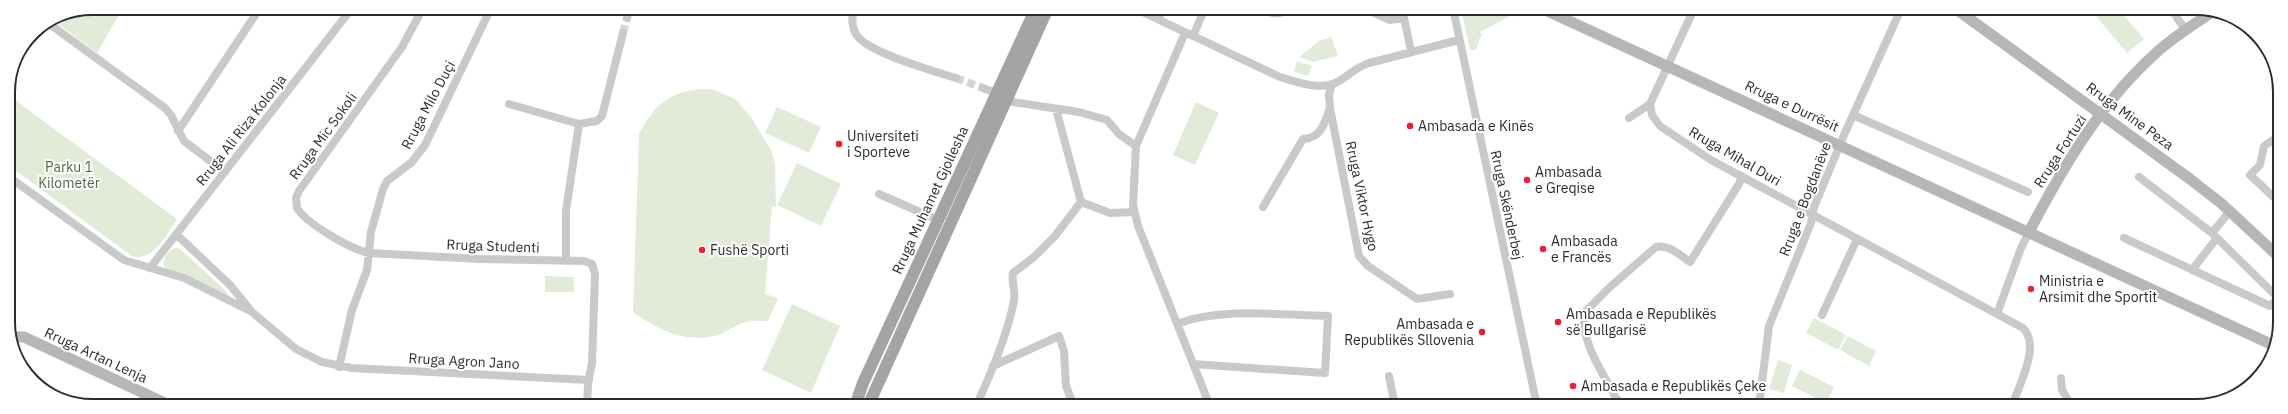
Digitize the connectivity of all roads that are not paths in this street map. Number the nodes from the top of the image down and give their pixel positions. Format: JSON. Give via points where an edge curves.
{"nodes":[{"id":1,"x":255,"y":15,"type":"edge"},
{"id":2,"x":347,"y":15,"type":"edge"},
{"id":3,"x":419,"y":15,"type":"edge"},
{"id":4,"x":488,"y":15,"type":"edge"},
{"id":5,"x":853,"y":15,"type":"edge"},
{"id":6,"x":1033,"y":15,"type":"edge"},
{"id":7,"x":1045,"y":15,"type":"edge"},
{"id":8,"x":1149,"y":15,"type":"edge"},
{"id":9,"x":1160,"y":15,"type":"edge"},
{"id":10,"x":1201,"y":15,"type":"edge"},
{"id":11,"x":1379,"y":15,"type":"edge"},
{"id":12,"x":1403,"y":15,"type":"edge"},
{"id":13,"x":1454,"y":15,"type":"edge"},
{"id":14,"x":1558,"y":15,"type":"edge"},
{"id":15,"x":1691,"y":15,"type":"edge"},
{"id":16,"x":1898,"y":15,"type":"edge"},
{"id":17,"x":1964,"y":15,"type":"edge"},
{"id":18,"x":2205,"y":16,"type":"edge"},
{"id":19,"x":1404,"y":18,"type":"junction"},
{"id":20,"x":2178,"y":18,"type":"tunnel mouth"},
{"id":21,"x":1158,"y":19,"type":"junction"},
{"id":22,"x":52,"y":26,"type":"edge"},
{"id":23,"x":2186,"y":30,"type":"junction"},
{"id":24,"x":624,"y":33,"type":"tunnel mouth"},
{"id":25,"x":1189,"y":34,"type":"junction"},
{"id":26,"x":1459,"y":40,"type":"junction"},
{"id":27,"x":1411,"y":51,"type":"junction"},
{"id":28,"x":1668,"y":66,"type":"junction"},
{"id":29,"x":956,"y":78,"type":"tunnel mouth"},
{"id":30,"x":1332,"y":84,"type":"junction"},
{"id":31,"x":983,"y":88,"type":"tunnel mouth"},
{"id":32,"x":996,"y":93,"type":"junction"},
{"id":33,"x":1006,"y":101,"type":"junction"},
{"id":34,"x":509,"y":104,"type":"dead end"},
{"id":35,"x":1650,"y":104,"type":"junction"},
{"id":36,"x":1330,"y":108,"type":"junction"},
{"id":37,"x":1056,"y":109,"type":"junction"},
{"id":38,"x":1853,"y":115,"type":"junction"},
{"id":39,"x":2101,"y":115,"type":"junction"},
{"id":40,"x":1629,"y":118,"type":"dead end"},
{"id":41,"x":579,"y":124,"type":"junction"},
{"id":42,"x":178,"y":131,"type":"junction"},
{"id":43,"x":2273,"y":140,"type":"edge"},
{"id":44,"x":1840,"y":145,"type":"junction"},
{"id":45,"x":1136,"y":146,"type":"junction"},
{"id":46,"x":225,"y":172,"type":"junction"},
{"id":47,"x":1742,"y":176,"type":"junction"},
{"id":48,"x":2139,"y":177,"type":"dead end"},
{"id":49,"x":15,"y":181,"type":"edge"},
{"id":50,"x":2028,"y":192,"type":"dead end"},
{"id":51,"x":879,"y":194,"type":"dead end"},
{"id":52,"x":2273,"y":196,"type":"edge"},
{"id":53,"x":1081,"y":202,"type":"junction"},
{"id":54,"x":1263,"y":207,"type":"dead end"},
{"id":55,"x":2230,"y":211,"type":"junction"},
{"id":56,"x":1134,"y":212,"type":"junction"},
{"id":57,"x":1813,"y":215,"type":"junction"},
{"id":58,"x":938,"y":220,"type":"junction"},
{"id":59,"x":2029,"y":232,"type":"junction"},
{"id":60,"x":176,"y":234,"type":"junction"},
{"id":61,"x":2214,"y":235,"type":"junction"},
{"id":62,"x":2124,"y":238,"type":"dead end"},
{"id":63,"x":1857,"y":239,"type":"junction"},
{"id":64,"x":2273,"y":251,"type":"edge"},
{"id":65,"x":369,"y":253,"type":"junction"},
{"id":66,"x":566,"y":261,"type":"junction"},
{"id":67,"x":150,"y":268,"type":"junction"},
{"id":68,"x":2192,"y":270,"type":"junction"},
{"id":69,"x":2273,"y":292,"type":"edge"},
{"id":70,"x":1450,"y":294,"type":"dead end"},
{"id":71,"x":2273,"y":303,"type":"edge"},
{"id":72,"x":252,"y":312,"type":"junction"},
{"id":73,"x":1997,"y":314,"type":"junction"},
{"id":74,"x":1822,"y":315,"type":"dead end"},
{"id":75,"x":1177,"y":324,"type":"junction"},
{"id":76,"x":16,"y":337,"type":"edge"},
{"id":77,"x":2270,"y":344,"type":"edge"},
{"id":78,"x":1193,"y":364,"type":"junction"},
{"id":79,"x":993,"y":366,"type":"junction"},
{"id":80,"x":339,"y":367,"type":"junction"},
{"id":81,"x":1389,"y":376,"type":"dead end"},
{"id":82,"x":2061,"y":378,"type":"dead end"},
{"id":83,"x":589,"y":380,"type":"junction"},
{"id":84,"x":145,"y":394,"type":"junction"},
{"id":85,"x":143,"y":399,"type":"edge"},
{"id":86,"x":156,"y":399,"type":"edge"},
{"id":87,"x":587,"y":399,"type":"edge"},
{"id":88,"x":857,"y":399,"type":"edge"},
{"id":89,"x":871,"y":399,"type":"edge"},
{"id":90,"x":979,"y":399,"type":"edge"},
{"id":91,"x":1070,"y":399,"type":"edge"},
{"id":92,"x":1207,"y":399,"type":"edge"},
{"id":93,"x":1394,"y":399,"type":"edge"},
{"id":94,"x":1536,"y":399,"type":"edge"},
{"id":95,"x":1616,"y":399,"type":"edge"},
{"id":96,"x":1760,"y":399,"type":"edge"},
{"id":97,"x":2015,"y":399,"type":"edge"},
{"id":98,"x":2068,"y":399,"type":"edge"}],
"edges":[{"from":1,"to":42,"type":"street"},
{"from":2,"to":46,"type":"street","name":"Rruga Ali Riza Kolonja"},
{"from":3,"to":65,"type":"street","name":"Rruga Mic Sokoli","via":[[402,47],[296,198],[297,208],[306,218],[348,245]]},
{"from":4,"to":65,"type":"street","name":"Rruga Milo Duçi","via":[[425,145],[412,162],[387,180],[371,232]]},
{"from":5,"to":29,"type":"street","via":[[853,28],[858,37],[868,45],[920,68]]},
{"from":6,"to":32,"type":"main road","name":"Rruga Muhamet Gjollesha"},
{"from":7,"to":33,"type":"main road","name":"Rruga Muhamet Gjollesha"},
{"from":8,"to":21,"type":"street"},
{"from":9,"to":21,"type":"street"},
{"from":10,"to":25,"type":"street"},
{"from":11,"to":19,"type":"street","via":[[1390,20]]},
{"from":12,"to":19,"type":"street"},
{"from":13,"to":26,"type":"street","name":"Rruga Skënderbej"},
{"from":14,"to":28,"type":"main road","name":"Rruga e Durrësit"},
{"from":15,"to":28,"type":"street"},
{"from":16,"to":38,"type":"street","name":"Rruga e Bogdanëve"},
{"from":17,"to":39,"type":"main road","name":"Rruga Mine Peza"},
{"from":18,"to":23,"type":"main road","name":"Rruga Fortuzi"},
{"from":19,"to":27,"type":"street"},
{"from":20,"to":23,"type":"street"},
{"from":21,"to":25,"type":"street"},
{"from":22,"to":42,"type":"street","via":[[165,108]]},
{"from":23,"to":39,"type":"main road","name":"Rruga Fortuzi","via":[[2143,65]]},
{"from":24,"to":41,"type":"street","via":[[602,116],[597,121]]},
{"from":25,"to":30,"type":"street","via":[[1280,77],[1305,84]]},
{"from":25,"to":45,"type":"street"},
{"from":26,"to":27,"type":"street"},
{"from":26,"to":94,"type":"street","name":"Rruga Skënderbej"},
{"from":27,"to":30,"type":"street","via":[[1357,67]]},
{"from":28,"to":35,"type":"street"},
{"from":28,"to":44,"type":"main road","name":"Rruga e Durrësit"},
{"from":30,"to":36,"type":"street","name":"Rruga Viktor Hygo","via":[[1329,95]]},
{"from":31,"to":32,"type":"street"},
{"from":32,"to":58,"type":"main road","name":"Rruga Muhamet Gjollesha"},
{"from":33,"to":37,"type":"street"},
{"from":33,"to":89,"type":"main road","name":"Rruga Muhamet Gjollesha"},
{"from":34,"to":41,"type":"street"},
{"from":35,"to":40,"type":"street"},
{"from":35,"to":47,"type":"street","name":"Rruga Mihal Duri","via":[[1652,115],[1660,126],[1711,160]]},
{"from":36,"to":54,"type":"street","name":"Rruga Viktor Hygo","via":[[1320,132],[1316,137],[1303,139]]},
{"from":36,"to":70,"type":"street","name":"Rruga Viktor Hygo","via":[[1356,247],[1363,261],[1418,299]]},
{"from":37,"to":45,"type":"street","via":[[1107,120],[1119,134]]},
{"from":37,"to":53,"type":"street"},
{"from":38,"to":44,"type":"street","name":"Rruga e Bogdanëve"},
{"from":38,"to":50,"type":"street","name":"Rruga e Durrësit"},
{"from":39,"to":55,"type":"main road","name":"Rruga Mine Peza","via":[[2169,163]]},
{"from":39,"to":59,"type":"main road","name":"Rruga Fortuzi","via":[[2057,178]]},
{"from":41,"to":66,"type":"street","via":[[566,211]]},
{"from":42,"to":46,"type":"street","via":[[184,141]]},
{"from":43,"to":52,"type":"street","via":[[2264,146],[2260,165],[2250,175]]},
{"from":44,"to":57,"type":"street","name":"Rruga e Bogdanëve"},
{"from":44,"to":59,"type":"main road","name":"Rruga e Durrësit"},
{"from":45,"to":56,"type":"street"},
{"from":46,"to":60,"type":"street","name":"Rruga Ali Riza Kolonja"},
{"from":47,"to":57,"type":"street","name":"Rruga Mihal Duri"},
{"from":47,"to":95,"type":"street","via":[[1690,262],[1669,248],[1656,247],[1585,312],[1593,356]]},
{"from":48,"to":61,"type":"street"},
{"from":49,"to":67,"type":"street","via":[[124,260]]},
{"from":51,"to":58,"type":"street"},
{"from":53,"to":56,"type":"street","via":[[1110,213]]},
{"from":53,"to":79,"type":"street","via":[[1056,236],[1013,273],[1014,299]]},
{"from":55,"to":61,"type":"street"},
{"from":55,"to":64,"type":"main road","name":"Rruga Mine Peza"},
{"from":56,"to":75,"type":"street"},
{"from":57,"to":63,"type":"street","name":"Rruga Mihal Duri"},
{"from":57,"to":96,"type":"street","name":"Rruga e Bogdanëve","via":[[1812,223],[1769,326]]},
{"from":58,"to":88,"type":"main road","name":"Rruga Muhamet Gjollesha"},
{"from":59,"to":73,"type":"street"},
{"from":59,"to":77,"type":"main road","name":"Rruga e Durrësit"},
{"from":60,"to":67,"type":"street","name":"Rruga Ali Riza Kolonja"},
{"from":60,"to":72,"type":"street","via":[[230,285]]},
{"from":61,"to":68,"type":"street"},
{"from":61,"to":69,"type":"street"},
{"from":62,"to":68,"type":"street"},
{"from":63,"to":73,"type":"street","name":"Rruga Mihal Duri"},
{"from":63,"to":74,"type":"street"},
{"from":65,"to":66,"type":"street","name":"Rruga Studenti"},
{"from":65,"to":80,"type":"street"},
{"from":66,"to":83,"type":"street","name":"Rruga Studenti","via":[[589,262],[594,268],[592,362]]},
{"from":67,"to":72,"type":"street","via":[[184,278]]},
{"from":68,"to":71,"type":"street","via":[[2270,306]]},
{"from":72,"to":80,"type":"street","name":"Rruga Agron Jano","via":[[296,349],[311,358]]},
{"from":73,"to":97,"type":"street","name":"Rruga Mihal Duri","via":[[2023,328],[2031,340],[2030,354]]},
{"from":75,"to":78,"type":"street"},
{"from":75,"to":78,"type":"street","via":[[1194,317],[1218,314],[1328,316],[1325,373]]},
{"from":76,"to":84,"type":"main road","name":"Rruga Artan Lenja","via":[[24,337]]},
{"from":78,"to":92,"type":"street"},
{"from":79,"to":90,"type":"street"},
{"from":79,"to":91,"type":"street","via":[[1059,336],[1064,351],[1066,386]]},
{"from":80,"to":83,"type":"street","name":"Rruga Agron Jano"},
{"from":81,"to":93,"type":"street"},
{"from":82,"to":98,"type":"street","via":[[2062,390]]},
{"from":83,"to":87,"type":"street","name":"Rruga Studenti"},
{"from":84,"to":85,"type":"street"},
{"from":84,"to":86,"type":"main road","name":"Rruga Artan Lenja"}]}
